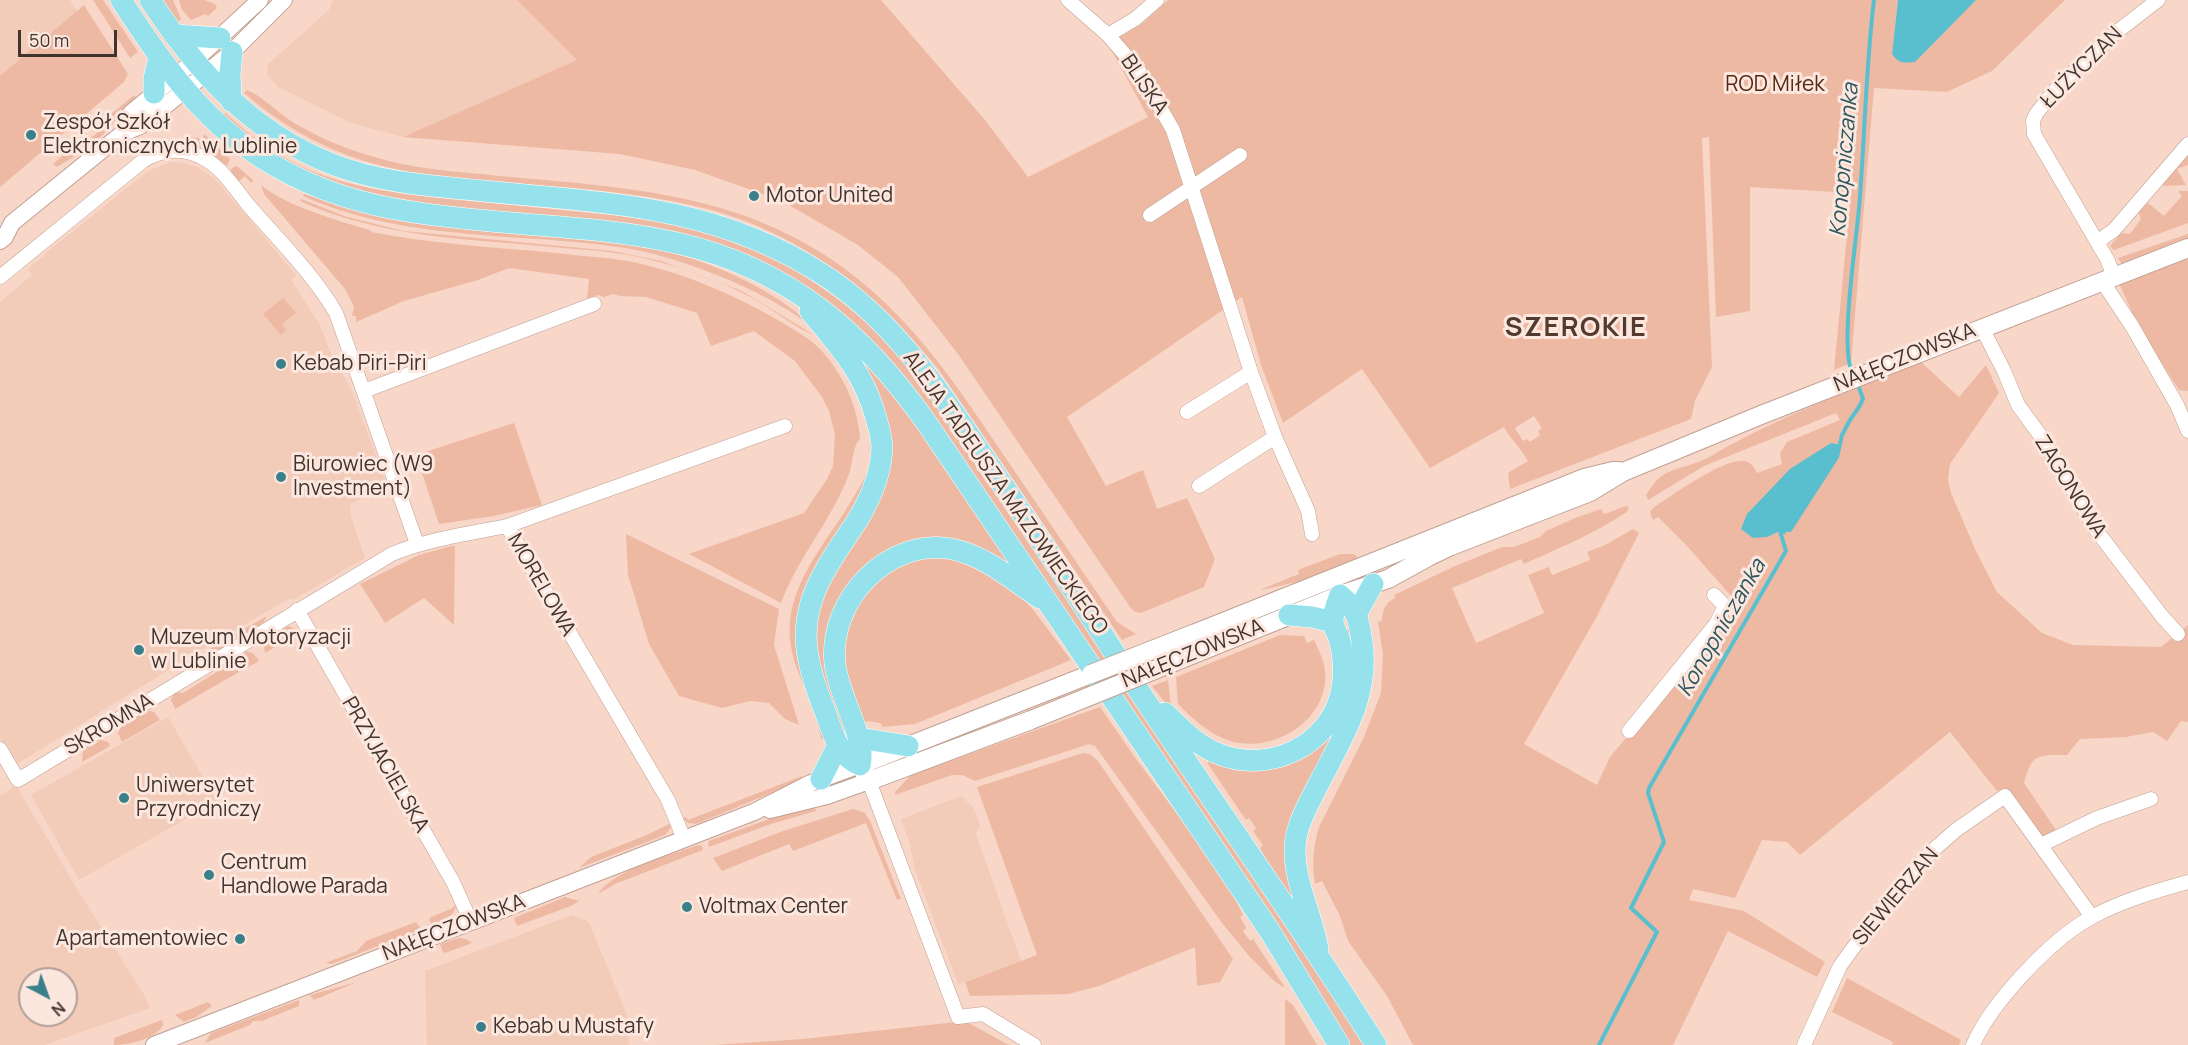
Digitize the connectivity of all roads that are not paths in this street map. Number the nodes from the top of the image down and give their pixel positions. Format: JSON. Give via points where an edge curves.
{"nodes":[{"id":1,"x":121,"y":0,"type":"edge"},
{"id":2,"x":150,"y":0,"type":"edge"},
{"id":3,"x":260,"y":0,"type":"edge"},
{"id":4,"x":284,"y":0,"type":"edge"},
{"id":5,"x":1068,"y":0,"type":"edge"},
{"id":6,"x":1157,"y":0,"type":"edge"},
{"id":7,"x":2158,"y":0,"type":"edge"},
{"id":8,"x":174,"y":34,"type":"junction"},
{"id":9,"x":1108,"y":35,"type":"junction"},
{"id":10,"x":226,"y":45,"type":"junction"},
{"id":11,"x":159,"y":57,"type":"junction"},
{"id":12,"x":199,"y":68,"type":"junction"},
{"id":13,"x":179,"y":84,"type":"junction"},
{"id":14,"x":154,"y":93,"type":"junction"},
{"id":15,"x":231,"y":101,"type":"junction"},
{"id":16,"x":123,"y":133,"type":"junction"},
{"id":17,"x":2188,"y":144,"type":"edge"},
{"id":18,"x":1240,"y":155,"type":"dead end"},
{"id":19,"x":1192,"y":187,"type":"junction"},
{"id":20,"x":1150,"y":216,"type":"dead end"},
{"id":21,"x":6,"y":225,"type":"edge"},
{"id":22,"x":0,"y":241,"type":"edge"},
{"id":23,"x":2097,"y":242,"type":"junction"},
{"id":24,"x":2188,"y":248,"type":"edge"},
{"id":25,"x":0,"y":277,"type":"edge"},
{"id":26,"x":2108,"y":278,"type":"junction"},
{"id":27,"x":792,"y":289,"type":"junction"},
{"id":28,"x":594,"y":304,"type":"dead end"},
{"id":29,"x":1982,"y":327,"type":"junction"},
{"id":30,"x":1251,"y":372,"type":"junction"},
{"id":31,"x":364,"y":391,"type":"junction"},
{"id":32,"x":2182,"y":403,"type":"edge"},
{"id":33,"x":1187,"y":412,"type":"dead end"},
{"id":34,"x":785,"y":426,"type":"dead end"},
{"id":35,"x":2188,"y":431,"type":"edge"},
{"id":36,"x":1275,"y":437,"type":"junction"},
{"id":37,"x":1623,"y":472,"type":"junction"},
{"id":38,"x":1199,"y":486,"type":"dead end"},
{"id":39,"x":507,"y":526,"type":"junction"},
{"id":40,"x":1312,"y":534,"type":"dead end"},
{"id":41,"x":417,"y":544,"type":"junction"},
{"id":42,"x":1373,"y":584,"type":"junction"},
{"id":43,"x":1337,"y":587,"type":"junction"},
{"id":44,"x":1714,"y":595,"type":"dead end"},
{"id":45,"x":1048,"y":603,"type":"junction"},
{"id":46,"x":297,"y":610,"type":"junction"},
{"id":47,"x":1357,"y":613,"type":"junction"},
{"id":48,"x":1289,"y":615,"type":"junction"},
{"id":49,"x":1333,"y":622,"type":"junction"},
{"id":50,"x":2178,"y":634,"type":"dead end"},
{"id":51,"x":1140,"y":691,"type":"junction"},
{"id":52,"x":1629,"y":731,"type":"dead end"},
{"id":53,"x":859,"y":738,"type":"junction"},
{"id":54,"x":837,"y":745,"type":"junction"},
{"id":55,"x":908,"y":746,"type":"junction"},
{"id":56,"x":0,"y":749,"type":"edge"},
{"id":57,"x":864,"y":773,"type":"junction"},
{"id":58,"x":821,"y":779,"type":"junction"},
{"id":59,"x":2151,"y":799,"type":"dead end"},
{"id":60,"x":754,"y":812,"type":"junction"},
{"id":61,"x":684,"y":839,"type":"junction"},
{"id":62,"x":2041,"y":845,"type":"junction"},
{"id":63,"x":2188,"y":882,"type":"edge"},
{"id":64,"x":2092,"y":917,"type":"junction"},
{"id":65,"x":471,"y":922,"type":"junction"},
{"id":66,"x":1320,"y":959,"type":"junction"},
{"id":67,"x":154,"y":1045,"type":"edge"},
{"id":68,"x":1034,"y":1045,"type":"edge"},
{"id":69,"x":1339,"y":1045,"type":"edge"},
{"id":70,"x":1376,"y":1045,"type":"edge"},
{"id":71,"x":1804,"y":1045,"type":"edge"},
{"id":72,"x":1973,"y":1045,"type":"edge"}],
"edges":[{"from":1,"to":11,"type":"main road","name":"ALEJA TADEUSZA MAZOWIECKIEGO"},
{"from":2,"to":8,"type":"main road","name":"ALEJA TADEUSZA MAZOWIECKIEGO"},
{"from":3,"to":10,"type":"street"},
{"from":4,"to":10,"type":"street"},
{"from":5,"to":9,"type":"street","name":"BLISKA"},
{"from":6,"to":9,"type":"street"},
{"from":7,"to":23,"type":"street","name":"ŁUŻYCZAN","via":[[2084,61],[2044,103],[2033,121],[2034,134]]},
{"from":8,"to":10,"type":"main road"},
{"from":8,"to":12,"type":"main road","name":"ALEJA TADEUSZA MAZOWIECKIEGO"},
{"from":9,"to":19,"type":"street","name":"BLISKA","via":[[1139,71],[1162,108]]},
{"from":10,"to":12,"type":"street"},
{"from":10,"to":15,"type":"main road"},
{"from":11,"to":13,"type":"main road","name":"ALEJA TADEUSZA MAZOWIECKIEGO"},
{"from":11,"to":14,"type":"main road"},
{"from":12,"to":13,"type":"street"},
{"from":12,"to":15,"type":"main road","name":"ALEJA TADEUSZA MAZOWIECKIEGO"},
{"from":13,"to":14,"type":"street"},
{"from":13,"to":16,"type":"street","via":[[140,126]]},
{"from":13,"to":27,"type":"main road","name":"ALEJA TADEUSZA MAZOWIECKIEGO","via":[[212,120],[252,151],[339,196],[416,214],[676,243],[737,262]]},
{"from":14,"to":16,"type":"street","via":[[131,113]]},
{"from":15,"to":51,"type":"main road","name":"ALEJA TADEUSZA MAZOWIECKIEGO","via":[[292,145],[360,174],[423,185],[675,213],[753,237],[822,274],[872,314],[918,362]]},
{"from":16,"to":21,"type":"street"},
{"from":17,"to":23,"type":"street","via":[[2114,230]]},
{"from":18,"to":19,"type":"street"},
{"from":19,"to":20,"type":"street"},
{"from":19,"to":30,"type":"street","name":"BLISKA"},
{"from":21,"to":22,"type":"street","via":[[5,237]]},
{"from":23,"to":26,"type":"street","name":"ŁUŻYCZAN"},
{"from":24,"to":26,"type":"main road","name":"NAŁĘCZOWSKA"},
{"from":25,"to":31,"type":"street","via":[[144,160],[166,151],[186,152],[206,160],[222,174],[327,299],[336,313]]},
{"from":26,"to":29,"type":"main road","name":"NAŁĘCZOWSKA"},
{"from":26,"to":32,"type":"street","name":"ŁUŻYCZAN","via":[[2132,326]]},
{"from":27,"to":45,"type":"main road","name":"ALEJA TADEUSZA MAZOWIECKIEGO","via":[[847,329],[888,371]]},
{"from":27,"to":54,"type":"main road","via":[[857,370],[881,438],[879,469],[870,498],[820,580],[807,615],[810,672]]},
{"from":28,"to":31,"type":"street"},
{"from":29,"to":37,"type":"main road","name":"NAŁĘCZOWSKA"},
{"from":29,"to":50,"type":"street","name":"ZAGONOWA","via":[[2018,405],[2045,442],[2096,530]]},
{"from":30,"to":33,"type":"street"},
{"from":30,"to":36,"type":"street","name":"BLISKA"},
{"from":31,"to":41,"type":"street"},
{"from":32,"to":35,"type":"street","name":"ŁUŻYCZAN"},
{"from":34,"to":39,"type":"street","name":"MORELOWA"},
{"from":36,"to":38,"type":"street"},
{"from":36,"to":40,"type":"street","name":"BLISKA","via":[[1308,511]]},
{"from":37,"to":42,"type":"main road","name":"NAŁĘCZOWSKA","via":[[1600,487],[1451,546]]},
{"from":37,"to":43,"type":"main road","name":"NAŁĘCZOWSKA","via":[[1584,478]]},
{"from":39,"to":41,"type":"street","name":"SKROMNA"},
{"from":39,"to":61,"type":"street","name":"MORELOWA","via":[[668,800]]},
{"from":41,"to":46,"type":"street","name":"SKROMNA","via":[[392,554]]},
{"from":42,"to":43,"type":"main road","name":"NAŁĘCZOWSKA"},
{"from":42,"to":47,"type":"main road"},
{"from":43,"to":47,"type":"main road"},
{"from":43,"to":48,"type":"main road","name":"NAŁĘCZOWSKA"},
{"from":43,"to":49,"type":"main road"},
{"from":43,"to":55,"type":"main road","name":"NAŁĘCZOWSKA","bridge":true,"via":[[1193,634]]},
{"from":44,"to":52,"type":"street","via":[[1725,606],[1716,624]]},
{"from":45,"to":53,"type":"main road","via":[[989,563],[953,550],[917,550],[879,567],[847,604],[835,641],[836,676]]},
{"from":45,"to":69,"type":"main road","name":"ALEJA TADEUSZA MAZOWIECKIEGO","via":[[1269,930]]},
{"from":46,"to":56,"type":"street","name":"SKROMNA","via":[[18,780]]},
{"from":46,"to":65,"type":"street","name":"PRZYJACIELSKA","via":[[453,882]]},
{"from":47,"to":66,"type":"main road","via":[[1364,653],[1360,696],[1296,838],[1300,881]]},
{"from":48,"to":49,"type":"main road"},
{"from":48,"to":57,"type":"main road","name":"NAŁĘCZOWSKA","bridge":true,"via":[[1031,720]]},
{"from":49,"to":51,"type":"main road","via":[[1343,657],[1336,707],[1317,735],[1286,755],[1249,761],[1218,754],[1187,734]]},
{"from":51,"to":66,"type":"main road","name":"ALEJA TADEUSZA MAZOWIECKIEGO"},
{"from":53,"to":55,"type":"main road"},
{"from":53,"to":57,"type":"main road"},
{"from":54,"to":57,"type":"main road"},
{"from":54,"to":58,"type":"main road"},
{"from":55,"to":57,"type":"main road","name":"NAŁĘCZOWSKA"},
{"from":57,"to":58,"type":"street","name":"NAŁĘCZOWSKA"},
{"from":57,"to":60,"type":"street","name":"NAŁĘCZOWSKA","via":[[828,796]]},
{"from":57,"to":68,"type":"street","via":[[958,1017],[983,1014]]},
{"from":58,"to":60,"type":"street","name":"NAŁĘCZOWSKA"},
{"from":59,"to":62,"type":"street","via":[[2097,818]]},
{"from":60,"to":61,"type":"street","name":"NAŁĘCZOWSKA"},
{"from":61,"to":65,"type":"street","name":"NAŁĘCZOWSKA"},
{"from":62,"to":64,"type":"street","name":"SIEWIERZAN"},
{"from":62,"to":71,"type":"street","name":"SIEWIERZAN","via":[[2005,796],[1956,830],[1909,875],[1840,966]]},
{"from":63,"to":64,"type":"street"},
{"from":64,"to":72,"type":"street","via":[[2053,945],[2025,973],[1998,1005]]},
{"from":65,"to":67,"type":"street","name":"NAŁĘCZOWSKA"},
{"from":66,"to":70,"type":"main road","name":"ALEJA TADEUSZA MAZOWIECKIEGO"}]}
